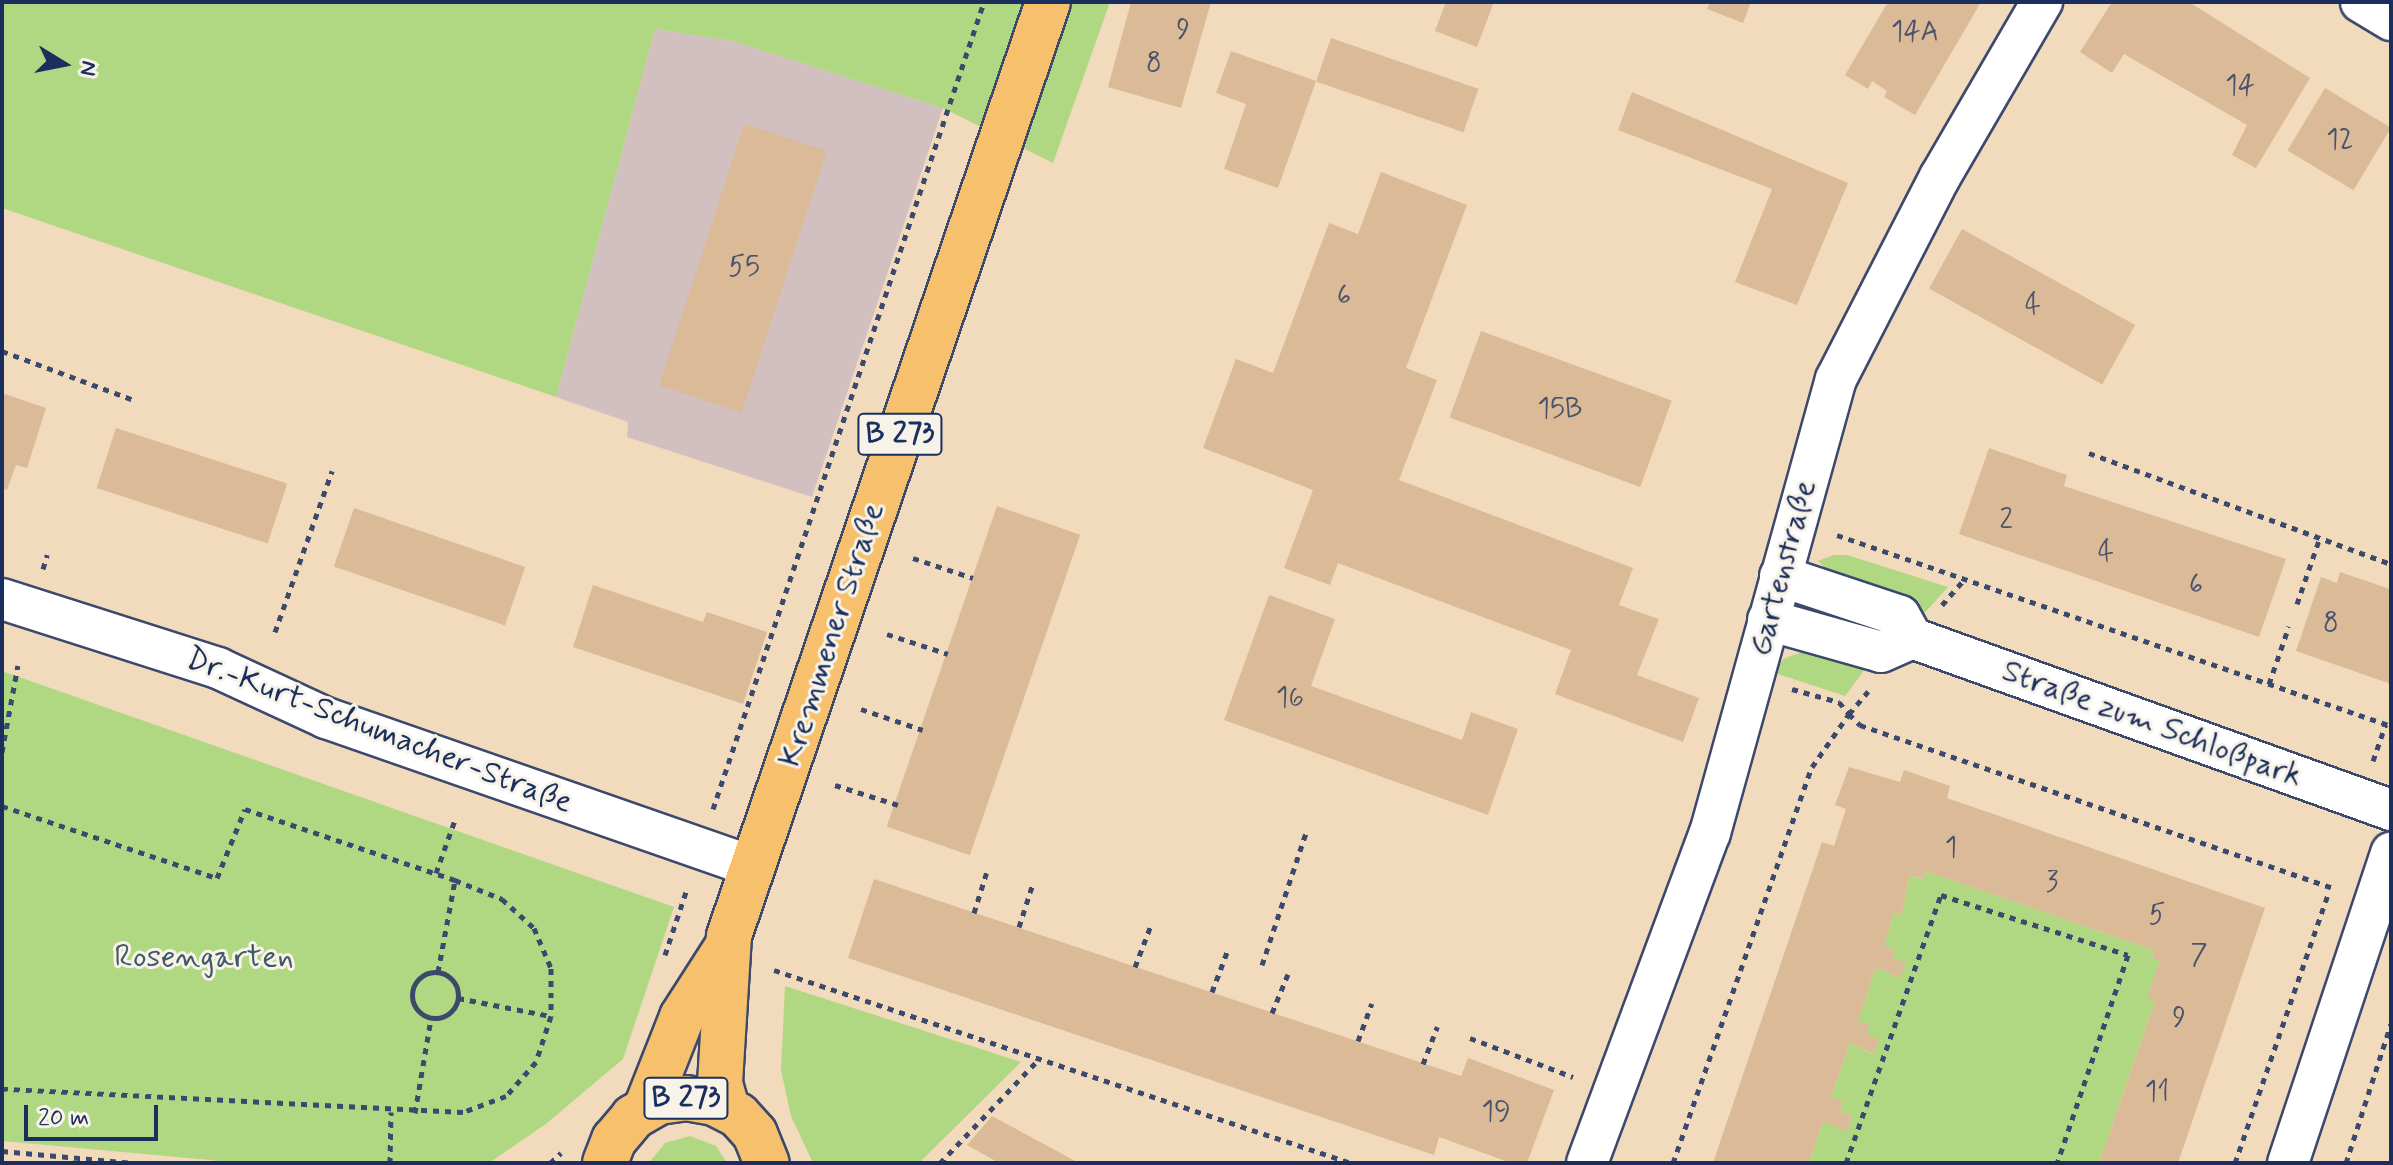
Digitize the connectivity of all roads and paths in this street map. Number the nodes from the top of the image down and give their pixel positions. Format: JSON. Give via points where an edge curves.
{"nodes":[{"id":1,"x":984,"y":2,"type":"edge"},
{"id":2,"x":1048,"y":2,"type":"edge"},
{"id":3,"x":2042,"y":2,"type":"edge"},
{"id":4,"x":2361,"y":2,"type":"edge"},
{"id":5,"x":2391,"y":20,"type":"edge"},
{"id":6,"x":2,"y":351,"type":"edge"},
{"id":7,"x":134,"y":400,"type":"dead end"},
{"id":8,"x":2089,"y":453,"type":"dead end"},
{"id":9,"x":332,"y":471,"type":"dead end"},
{"id":10,"x":1795,"y":520,"type":"junction"},
{"id":11,"x":2319,"y":540,"type":"junction"},
{"id":12,"x":913,"y":558,"type":"dead end"},
{"id":13,"x":2391,"y":564,"type":"edge"},
{"id":14,"x":1780,"y":576,"type":"junction"},
{"id":15,"x":973,"y":578,"type":"dead end"},
{"id":16,"x":2,"y":599,"type":"edge"},
{"id":17,"x":2297,"y":604,"type":"dead end"},
{"id":18,"x":1768,"y":620,"type":"junction"},
{"id":19,"x":2289,"y":626,"type":"dead end"},
{"id":20,"x":275,"y":632,"type":"dead end"},
{"id":21,"x":887,"y":634,"type":"dead end"},
{"id":22,"x":1912,"y":638,"type":"junction"},
{"id":23,"x":948,"y":654,"type":"dead end"},
{"id":24,"x":18,"y":665,"type":"dead end"},
{"id":25,"x":1753,"y":678,"type":"junction"},
{"id":26,"x":2269,"y":684,"type":"junction"},
{"id":27,"x":861,"y":709,"type":"dead end"},
{"id":28,"x":1849,"y":714,"type":"junction"},
{"id":29,"x":2388,"y":725,"type":"edge"},
{"id":30,"x":923,"y":730,"type":"dead end"},
{"id":31,"x":2,"y":752,"type":"edge"},
{"id":32,"x":835,"y":785,"type":"dead end"},
{"id":33,"x":898,"y":805,"type":"dead end"},
{"id":34,"x":2376,"y":805,"type":"edge"},
{"id":35,"x":2,"y":806,"type":"edge"},
{"id":36,"x":710,"y":816,"type":"dead end"},
{"id":37,"x":456,"y":817,"type":"dead end"},
{"id":38,"x":1306,"y":833,"type":"dead end"},
{"id":39,"x":2391,"y":853,"type":"edge"},
{"id":40,"x":754,"y":867,"type":"junction"},
{"id":41,"x":988,"y":868,"type":"dead end"},
{"id":42,"x":436,"y":873,"type":"junction"},
{"id":43,"x":2335,"y":873,"type":"dead end"},
{"id":44,"x":455,"y":880,"type":"junction"},
{"id":45,"x":1033,"y":883,"type":"dead end"},
{"id":46,"x":2330,"y":887,"type":"junction"},
{"id":47,"x":2375,"y":902,"type":"junction"},
{"id":48,"x":974,"y":913,"type":"dead end"},
{"id":49,"x":1151,"y":925,"type":"dead end"},
{"id":50,"x":1019,"y":927,"type":"dead end"},
{"id":51,"x":725,"y":950,"type":"junction"},
{"id":52,"x":1227,"y":952,"type":"dead end"},
{"id":53,"x":1262,"y":965,"type":"dead end"},
{"id":54,"x":1135,"y":967,"type":"dead end"},
{"id":55,"x":774,"y":970,"type":"dead end"},
{"id":56,"x":438,"y":972,"type":"junction"},
{"id":57,"x":1288,"y":974,"type":"dead end"},
{"id":58,"x":1212,"y":992,"type":"dead end"},
{"id":59,"x":458,"y":998,"type":"junction"},
{"id":60,"x":1372,"y":1003,"type":"dead end"},
{"id":61,"x":1272,"y":1013,"type":"dead end"},
{"id":62,"x":551,"y":1016,"type":"junction"},
{"id":63,"x":431,"y":1018,"type":"junction"},
{"id":64,"x":2391,"y":1024,"type":"edge"},
{"id":65,"x":1437,"y":1027,"type":"dead end"},
{"id":66,"x":1470,"y":1038,"type":"dead end"},
{"id":67,"x":1358,"y":1041,"type":"dead end"},
{"id":68,"x":1039,"y":1059,"type":"junction"},
{"id":69,"x":1423,"y":1064,"type":"dead end"},
{"id":70,"x":2,"y":1089,"type":"edge"},
{"id":71,"x":1614,"y":1092,"type":"junction"},
{"id":72,"x":646,"y":1108,"type":"junction"},
{"id":73,"x":727,"y":1108,"type":"junction"},
{"id":74,"x":391,"y":1112,"type":"junction"},
{"id":75,"x":415,"y":1113,"type":"junction"},
{"id":76,"x":2,"y":1151,"type":"edge"},
{"id":77,"x":133,"y":1163,"type":"edge"},
{"id":78,"x":390,"y":1163,"type":"edge"},
{"id":79,"x":605,"y":1163,"type":"edge"},
{"id":80,"x":767,"y":1163,"type":"edge"},
{"id":81,"x":940,"y":1163,"type":"edge"},
{"id":82,"x":1351,"y":1163,"type":"edge"},
{"id":83,"x":1587,"y":1163,"type":"edge"},
{"id":84,"x":1673,"y":1163,"type":"edge"},
{"id":85,"x":1846,"y":1163,"type":"edge"},
{"id":86,"x":2057,"y":1163,"type":"edge"},
{"id":87,"x":2235,"y":1163,"type":"edge"},
{"id":88,"x":2288,"y":1163,"type":"edge"},
{"id":89,"x":2346,"y":1163,"type":"edge"}],
"edges":[{"from":1,"to":36,"type":"path"},
{"from":2,"to":40,"type":"main road","name":"Kremmener Straße","number":"B 273"},
{"from":3,"to":10,"type":"street","name":"Gartenstraße","via":[[1863,317],[1836,379]]},
{"from":4,"to":5,"type":"street"},
{"from":6,"to":7,"type":"path"},
{"from":8,"to":11,"type":"path"},
{"from":9,"to":20,"type":"path"},
{"from":10,"to":14,"type":"street","name":"Gartenstraße"},
{"from":10,"to":26,"type":"path"},
{"from":11,"to":13,"type":"path"},
{"from":11,"to":17,"type":"path"},
{"from":12,"to":15,"type":"path"},
{"from":14,"to":18,"type":"street","name":"Gartenstraße"},
{"from":14,"to":22,"type":"street","name":"Straße zum Schloßpark","via":[[1900,616]]},
{"from":16,"to":40,"type":"street","name":"Dr.-Kurt-Schumacher-Straße","via":[[218,668],[326,718]]},
{"from":18,"to":22,"type":"street","via":[[1881,652]]},
{"from":18,"to":25,"type":"street","name":"Gartenstraße"},
{"from":19,"to":26,"type":"path"},
{"from":21,"to":23,"type":"path"},
{"from":22,"to":34,"type":"street","name":"Straße zum Schloßpark"},
{"from":24,"to":31,"type":"path"},
{"from":25,"to":28,"type":"path","via":[[1839,702]]},
{"from":25,"to":71,"type":"street","name":"Gartenstraße","via":[[1710,833]]},
{"from":26,"to":29,"type":"path"},
{"from":27,"to":30,"type":"path"},
{"from":28,"to":46,"type":"path","via":[[1860,725]]},
{"from":28,"to":84,"type":"path","via":[[1812,767]]},
{"from":29,"to":34,"type":"path"},
{"from":32,"to":33,"type":"path"},
{"from":35,"to":42,"type":"path","via":[[217,878],[245,809]]},
{"from":37,"to":42,"type":"path"},
{"from":38,"to":53,"type":"path"},
{"from":39,"to":47,"type":"street"},
{"from":40,"to":51,"type":"main road","name":"Kremmener Straße","number":"B 273"},
{"from":41,"to":48,"type":"path"},
{"from":42,"to":44,"type":"path"},
{"from":43,"to":46,"type":"path"},
{"from":44,"to":56,"type":"path"},
{"from":44,"to":62,"type":"path","via":[[502,899],[534,928],[551,968]]},
{"from":45,"to":50,"type":"path"},
{"from":46,"to":47,"type":"path"},
{"from":46,"to":87,"type":"path"},
{"from":47,"to":88,"type":"street"},
{"from":49,"to":54,"type":"path"},
{"from":51,"to":72,"type":"main road","name":"Kremmener Straße","number":"B 273","via":[[686,1009]]},
{"from":51,"to":73,"type":"main road","name":"Kremmener Straße","number":"B 273","via":[[720,1083]]},
{"from":52,"to":58,"type":"path"},
{"from":55,"to":68,"type":"path"},
{"from":56,"to":59,"type":"path","via":[[450,978]]},
{"from":56,"to":63,"type":"path","via":[[423,976],[413,988],[418,1010]]},
{"from":57,"to":61,"type":"path"},
{"from":59,"to":62,"type":"path"},
{"from":59,"to":63,"type":"path","via":[[445,1016]]},
{"from":60,"to":67,"type":"path"},
{"from":62,"to":75,"type":"path","via":[[536,1062],[506,1096],[463,1112]]},
{"from":63,"to":75,"type":"path"},
{"from":64,"to":89,"type":"path"},
{"from":65,"to":69,"type":"path"},
{"from":66,"to":71,"type":"path"},
{"from":68,"to":81,"type":"path"},
{"from":68,"to":82,"type":"path"},
{"from":70,"to":74,"type":"path"},
{"from":71,"to":83,"type":"street","name":"Gartenstraße"},
{"from":72,"to":73,"type":"main road","number":"B 273","via":[[686,1098]]},
{"from":72,"to":79,"type":"main road","number":"B 273","via":[[622,1128]]},
{"from":73,"to":80,"type":"main road","number":"B 273","via":[[755,1134]]},
{"from":74,"to":75,"type":"path"},
{"from":74,"to":78,"type":"path"},
{"from":76,"to":77,"type":"path"},
{"from":85,"to":86,"type":"path","via":[[1941,895],[2128,955]]}]}
